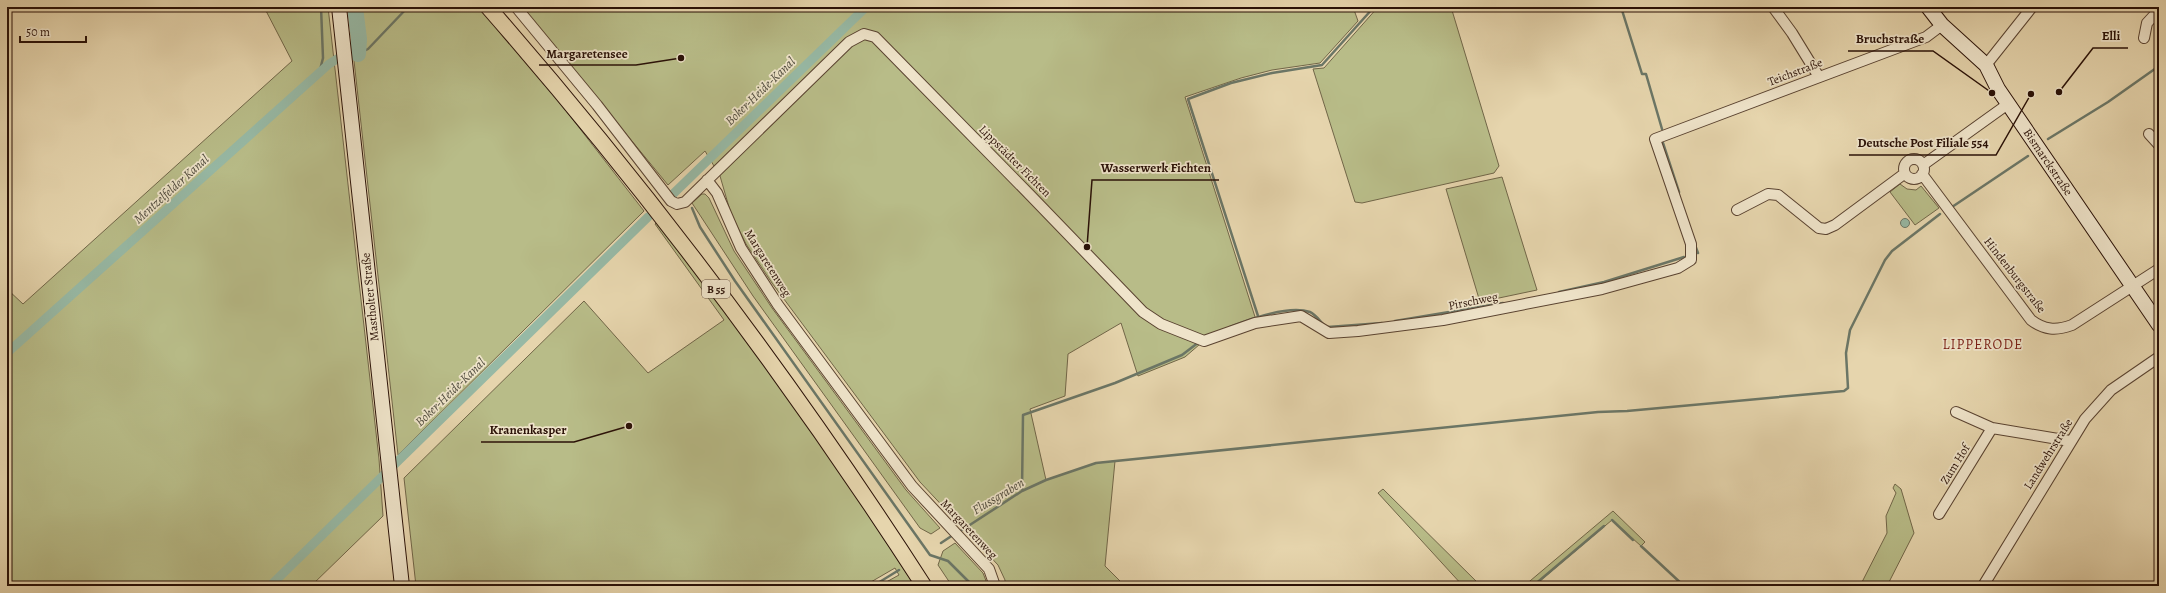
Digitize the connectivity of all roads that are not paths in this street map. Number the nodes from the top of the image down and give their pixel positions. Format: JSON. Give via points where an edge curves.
{"nodes":[{"id":1,"x":339,"y":7,"type":"edge"},
{"id":2,"x":488,"y":7,"type":"edge"},
{"id":3,"x":500,"y":7,"type":"edge"},
{"id":4,"x":516,"y":7,"type":"edge"},
{"id":5,"x":1773,"y":7,"type":"edge"},
{"id":6,"x":1928,"y":7,"type":"edge"},
{"id":7,"x":2032,"y":7,"type":"edge"},
{"id":8,"x":2159,"y":10,"type":"edge"},
{"id":9,"x":1942,"y":25,"type":"junction"},
{"id":10,"x":2144,"y":38,"type":"dead end"},
{"id":11,"x":1986,"y":66,"type":"junction"},
{"id":12,"x":1819,"y":77,"type":"junction"},
{"id":13,"x":2008,"y":104,"type":"junction"},
{"id":14,"x":2149,"y":134,"type":"dead end"},
{"id":15,"x":1655,"y":139,"type":"joint"},
{"id":16,"x":2159,"y":145,"type":"edge"},
{"id":17,"x":1922,"y":170,"type":"junction"},
{"id":18,"x":1904,"y":174,"type":"junction"},
{"id":19,"x":708,"y":180,"type":"junction"},
{"id":20,"x":1738,"y":210,"type":"dead end"},
{"id":21,"x":2159,"y":269,"type":"edge"},
{"id":22,"x":2132,"y":287,"type":"junction"},
{"id":23,"x":1143,"y":312,"type":"joint"},
{"id":24,"x":2159,"y":325,"type":"edge"},
{"id":25,"x":2159,"y":357,"type":"edge"},
{"id":26,"x":1956,"y":412,"type":"dead end"},
{"id":27,"x":1992,"y":428,"type":"junction"},
{"id":28,"x":2070,"y":441,"type":"junction"},
{"id":29,"x":1939,"y":514,"type":"dead end"},
{"id":30,"x":402,"y":586,"type":"edge"},
{"id":31,"x":924,"y":586,"type":"edge"},
{"id":32,"x":934,"y":586,"type":"edge"},
{"id":33,"x":995,"y":586,"type":"edge"},
{"id":34,"x":1983,"y":586,"type":"edge"}],
"edges":[{"from":1,"to":30,"type":"street","name":"Mastholter Straße"},
{"from":2,"to":31,"type":"main road","number":"B 55","via":[[624,170],[714,285],[790,389]]},
{"from":3,"to":32,"type":"main road","number":"B 55","via":[[556,72],[707,261],[797,384]]},
{"from":4,"to":19,"type":"street","via":[[597,105],[671,201],[677,204],[685,202]]},
{"from":5,"to":12,"type":"street"},
{"from":6,"to":9,"type":"street","name":"Bismarckstraße"},
{"from":7,"to":11,"type":"street"},
{"from":8,"to":10,"type":"street","via":[[2147,23]]},
{"from":9,"to":11,"type":"street","name":"Bismarckstraße"},
{"from":9,"to":12,"type":"street","name":"Teichstraße","via":[[1926,37]]},
{"from":11,"to":13,"type":"street","name":"Bismarckstraße"},
{"from":12,"to":15,"type":"street","name":"Teichstraße"},
{"from":13,"to":17,"type":"street"},
{"from":13,"to":22,"type":"street","name":"Bismarckstraße"},
{"from":14,"to":16,"type":"street"},
{"from":15,"to":23,"type":"street","name":"Pirschweg","via":[[1691,244],[1692,260],[1678,268],[1602,289],[1443,320],[1358,331],[1329,333],[1301,316],[1256,323],[1204,341],[1162,324]]},
{"from":17,"to":18,"type":"street","via":[[1913,179]]},
{"from":17,"to":18,"type":"street","via":[[1918,160],[1909,160],[1904,165]]},
{"from":17,"to":22,"type":"street","name":"Hindenburgstraße","via":[[2031,320],[2038,325],[2052,329],[2072,325]]},
{"from":18,"to":20,"type":"street","via":[[1826,229],[1819,228],[1778,195],[1768,194]]},
{"from":19,"to":23,"type":"street","name":"Lippstädter Fichten","via":[[849,42],[864,34],[880,41]]},
{"from":19,"to":33,"type":"street","name":"Margaretenweg","via":[[717,193],[741,248],[778,305],[912,486],[989,569]]},
{"from":21,"to":22,"type":"street","name":"Hindenburgstraße"},
{"from":22,"to":24,"type":"street","name":"Bismarckstraße"},
{"from":25,"to":28,"type":"street","name":"Landwehrstraße","via":[[2111,390],[2085,419]]},
{"from":26,"to":27,"type":"street"},
{"from":27,"to":28,"type":"street"},
{"from":27,"to":29,"type":"street","name":"Zum Hof"},
{"from":28,"to":34,"type":"street","name":"Landwehrstraße"}]}
